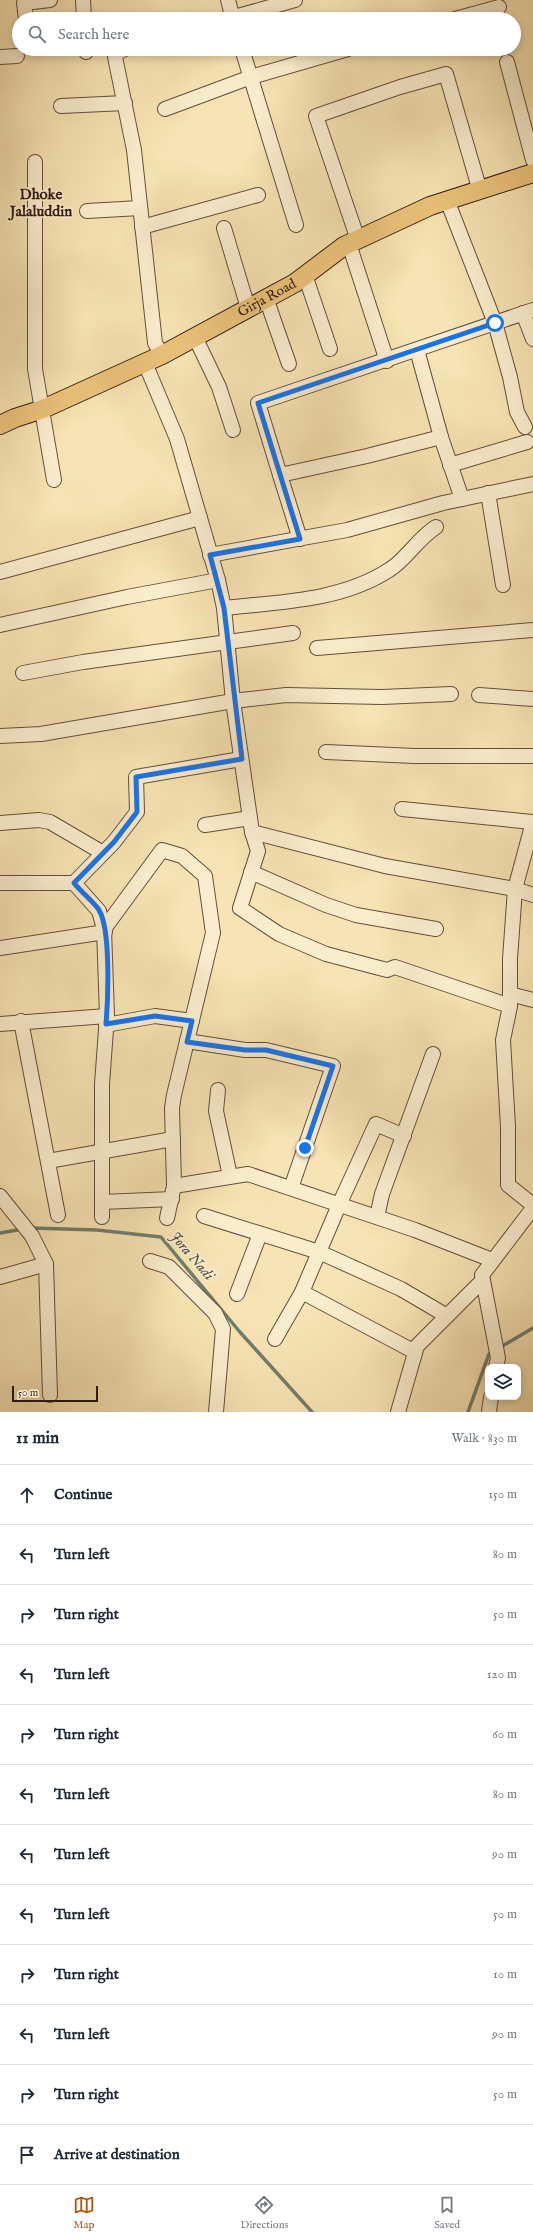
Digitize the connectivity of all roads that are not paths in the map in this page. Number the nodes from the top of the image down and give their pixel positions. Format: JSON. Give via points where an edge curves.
{"nodes":[{"id":1,"x":50,"y":0,"type":"edge"},
{"id":2,"x":83,"y":0,"type":"edge"},
{"id":3,"x":228,"y":0,"type":"edge"},
{"id":4,"x":295,"y":0,"type":"edge"},
{"id":5,"x":499,"y":7,"type":"dead end"},
{"id":6,"x":25,"y":12,"type":"edge"},
{"id":7,"x":84,"y":12,"type":"edge"},
{"id":8,"x":230,"y":12,"type":"edge"},
{"id":9,"x":252,"y":12,"type":"edge"},
{"id":10,"x":481,"y":12,"type":"edge"},
{"id":11,"x":17,"y":56,"type":"dead end"},
{"id":12,"x":115,"y":56,"type":"edge"},
{"id":13,"x":244,"y":56,"type":"edge"},
{"id":14,"x":324,"y":56,"type":"edge"},
{"id":15,"x":0,"y":57,"type":"edge"},
{"id":16,"x":508,"y":62,"type":"dead end"},
{"id":17,"x":251,"y":77,"type":"junction"},
{"id":18,"x":125,"y":103,"type":"junction"},
{"id":19,"x":61,"y":106,"type":"dead end"},
{"id":20,"x":165,"y":109,"type":"dead end"},
{"id":21,"x":533,"y":160,"type":"edge"},
{"id":22,"x":35,"y":162,"type":"dead end"},
{"id":23,"x":533,"y":173,"type":"edge"},
{"id":24,"x":480,"y":191,"type":"junction"},
{"id":25,"x":258,"y":195,"type":"dead end"},
{"id":26,"x":447,"y":200,"type":"junction"},
{"id":27,"x":140,"y":208,"type":"junction"},
{"id":28,"x":87,"y":212,"type":"dead end"},
{"id":29,"x":296,"y":225,"type":"dead end"},
{"id":30,"x":142,"y":227,"type":"junction"},
{"id":31,"x":224,"y":228,"type":"dead end"},
{"id":32,"x":354,"y":242,"type":"junction"},
{"id":33,"x":305,"y":275,"type":"junction"},
{"id":34,"x":266,"y":298,"type":"junction"},
{"id":35,"x":248,"y":308,"type":"junction"},
{"id":36,"x":528,"y":311,"type":"edge"},
{"id":37,"x":495,"y":323,"type":"junction"},
{"id":38,"x":195,"y":337,"type":"junction"},
{"id":39,"x":533,"y":339,"type":"edge"},
{"id":40,"x":330,"y":349,"type":"dead end"},
{"id":41,"x":417,"y":350,"type":"junction"},
{"id":42,"x":162,"y":354,"type":"junction"},
{"id":43,"x":387,"y":361,"type":"junction"},
{"id":44,"x":146,"y":363,"type":"junction"},
{"id":45,"x":289,"y":364,"type":"dead end"},
{"id":46,"x":43,"y":409,"type":"junction"},
{"id":47,"x":0,"y":425,"type":"edge"},
{"id":48,"x":529,"y":426,"type":"edge"},
{"id":49,"x":233,"y":430,"type":"dead end"},
{"id":50,"x":441,"y":437,"type":"junction"},
{"id":51,"x":530,"y":445,"type":"edge"},
{"id":52,"x":450,"y":465,"type":"junction"},
{"id":53,"x":280,"y":475,"type":"junction"},
{"id":54,"x":54,"y":480,"type":"dead end"},
{"id":55,"x":533,"y":484,"type":"edge"},
{"id":56,"x":488,"y":493,"type":"junction"},
{"id":57,"x":462,"y":499,"type":"junction"},
{"id":58,"x":200,"y":518,"type":"junction"},
{"id":59,"x":436,"y":527,"type":"dead end"},
{"id":60,"x":300,"y":539,"type":"junction"},
{"id":61,"x":210,"y":555,"type":"junction"},
{"id":62,"x":0,"y":572,"type":"edge"},
{"id":63,"x":218,"y":580,"type":"junction"},
{"id":64,"x":504,"y":585,"type":"dead end"},
{"id":65,"x":224,"y":608,"type":"junction"},
{"id":66,"x":0,"y":625,"type":"edge"},
{"id":67,"x":533,"y":630,"type":"edge"},
{"id":68,"x":293,"y":633,"type":"dead end"},
{"id":69,"x":229,"y":640,"type":"junction"},
{"id":70,"x":317,"y":648,"type":"dead end"},
{"id":71,"x":22,"y":673,"type":"dead end"},
{"id":72,"x":451,"y":694,"type":"dead end"},
{"id":73,"x":479,"y":695,"type":"dead end"},
{"id":74,"x":533,"y":699,"type":"edge"},
{"id":75,"x":233,"y":701,"type":"junction"},
{"id":76,"x":0,"y":736,"type":"edge"},
{"id":77,"x":326,"y":752,"type":"dead end"},
{"id":78,"x":533,"y":756,"type":"edge"},
{"id":79,"x":242,"y":759,"type":"junction"},
{"id":80,"x":402,"y":809,"type":"dead end"},
{"id":81,"x":533,"y":822,"type":"edge"},
{"id":82,"x":0,"y":823,"type":"edge"},
{"id":83,"x":205,"y":825,"type":"dead end"},
{"id":84,"x":251,"y":825,"type":"junction"},
{"id":85,"x":103,"y":853,"type":"junction"},
{"id":86,"x":251,"y":872,"type":"junction"},
{"id":87,"x":0,"y":883,"type":"edge"},
{"id":88,"x":74,"y":883,"type":"junction"},
{"id":89,"x":515,"y":889,"type":"junction"},
{"id":90,"x":533,"y":895,"type":"edge"},
{"id":91,"x":436,"y":929,"type":"dead end"},
{"id":92,"x":105,"y":931,"type":"junction"},
{"id":93,"x":0,"y":948,"type":"edge"},
{"id":94,"x":510,"y":1000,"type":"junction"},
{"id":95,"x":533,"y":1000,"type":"edge"},
{"id":96,"x":107,"y":1020,"type":"junction"},
{"id":97,"x":21,"y":1021,"type":"junction"},
{"id":98,"x":192,"y":1021,"type":"junction"},
{"id":99,"x":0,"y":1024,"type":"edge"},
{"id":100,"x":187,"y":1042,"type":"junction"},
{"id":101,"x":434,"y":1054,"type":"dead end"},
{"id":102,"x":218,"y":1090,"type":"dead end"},
{"id":103,"x":404,"y":1136,"type":"junction"},
{"id":104,"x":173,"y":1139,"type":"junction"},
{"id":105,"x":102,"y":1152,"type":"junction"},
{"id":106,"x":48,"y":1161,"type":"junction"},
{"id":107,"x":230,"y":1176,"type":"junction"},
{"id":108,"x":291,"y":1188,"type":"junction"},
{"id":109,"x":173,"y":1193,"type":"junction"},
{"id":110,"x":0,"y":1196,"type":"edge"},
{"id":111,"x":102,"y":1202,"type":"junction"},
{"id":112,"x":339,"y":1205,"type":"junction"},
{"id":113,"x":533,"y":1205,"type":"edge"},
{"id":114,"x":533,"y":1208,"type":"edge"},
{"id":115,"x":58,"y":1215,"type":"dead end"},
{"id":116,"x":204,"y":1216,"type":"dead end"},
{"id":117,"x":102,"y":1217,"type":"dead end"},
{"id":118,"x":377,"y":1217,"type":"junction"},
{"id":119,"x":168,"y":1218,"type":"dead end"},
{"id":120,"x":260,"y":1234,"type":"junction"},
{"id":121,"x":319,"y":1252,"type":"junction"},
{"id":122,"x":492,"y":1260,"type":"junction"},
{"id":123,"x":150,"y":1261,"type":"dead end"},
{"id":124,"x":46,"y":1264,"type":"junction"},
{"id":125,"x":0,"y":1276,"type":"edge"},
{"id":126,"x":482,"y":1278,"type":"junction"},
{"id":127,"x":302,"y":1292,"type":"junction"},
{"id":128,"x":237,"y":1294,"type":"dead end"},
{"id":129,"x":447,"y":1316,"type":"junction"},
{"id":130,"x":275,"y":1339,"type":"dead end"},
{"id":131,"x":415,"y":1352,"type":"junction"},
{"id":132,"x":497,"y":1362,"type":"edge"},
{"id":133,"x":50,"y":1395,"type":"dead end"},
{"id":134,"x":491,"y":1400,"type":"edge"},
{"id":135,"x":216,"y":1412,"type":"edge"},
{"id":136,"x":398,"y":1412,"type":"edge"},
{"id":137,"x":489,"y":1412,"type":"edge"}],
"edges":[{"from":1,"to":6,"type":"street","via":[[24,3]]},
{"from":2,"to":7,"type":"street"},
{"from":3,"to":8,"type":"street"},
{"from":4,"to":9,"type":"street"},
{"from":5,"to":10,"type":"street"},
{"from":11,"to":15,"type":"street"},
{"from":12,"to":18,"type":"street"},
{"from":13,"to":17,"type":"street"},
{"from":14,"to":17,"type":"street"},
{"from":16,"to":21,"type":"street"},
{"from":17,"to":20,"type":"street"},
{"from":17,"to":29,"type":"street"},
{"from":18,"to":19,"type":"street"},
{"from":18,"to":27,"type":"street","via":[[134,150]]},
{"from":22,"to":46,"type":"street","via":[[35,369]]},
{"from":23,"to":24,"type":"main road","name":"Girja Road"},
{"from":24,"to":26,"type":"main road","name":"Girja Road"},
{"from":24,"to":32,"type":"street","via":[[446,74],[316,116]]},
{"from":25,"to":30,"type":"street"},
{"from":26,"to":32,"type":"main road","name":"Girja Road"},
{"from":26,"to":37,"type":"street"},
{"from":27,"to":28,"type":"street"},
{"from":27,"to":30,"type":"street"},
{"from":30,"to":42,"type":"street","via":[[155,342]]},
{"from":31,"to":35,"type":"street"},
{"from":32,"to":33,"type":"main road","name":"Girja Road"},
{"from":32,"to":43,"type":"street"},
{"from":33,"to":34,"type":"main road","name":"Girja Road"},
{"from":33,"to":40,"type":"street"},
{"from":34,"to":35,"type":"main road","name":"Girja Road"},
{"from":34,"to":45,"type":"street"},
{"from":35,"to":38,"type":"main road","name":"Girja Road"},
{"from":36,"to":37,"type":"street"},
{"from":36,"to":39,"type":"street"},
{"from":37,"to":41,"type":"street"},
{"from":37,"to":48,"type":"street","via":[[517,412]]},
{"from":38,"to":42,"type":"main road","name":"Girja Road"},
{"from":38,"to":49,"type":"street","via":[[219,387]]},
{"from":41,"to":43,"type":"street"},
{"from":41,"to":50,"type":"street"},
{"from":42,"to":44,"type":"main road","name":"Girja Road"},
{"from":43,"to":53,"type":"street","via":[[258,403]]},
{"from":44,"to":46,"type":"main road","name":"Girja Road"},
{"from":44,"to":58,"type":"street","via":[[177,439]]},
{"from":46,"to":47,"type":"main road","name":"Girja Road"},
{"from":46,"to":54,"type":"street"},
{"from":48,"to":51,"type":"street"},
{"from":50,"to":52,"type":"street"},
{"from":50,"to":53,"type":"street"},
{"from":51,"to":52,"type":"street"},
{"from":52,"to":57,"type":"street"},
{"from":53,"to":60,"type":"street"},
{"from":55,"to":56,"type":"street"},
{"from":56,"to":57,"type":"street"},
{"from":56,"to":64,"type":"street"},
{"from":57,"to":60,"type":"street","via":[[347,530]]},
{"from":58,"to":61,"type":"street"},
{"from":58,"to":62,"type":"street"},
{"from":59,"to":65,"type":"street","via":[[424,534],[391,569],[362,586],[306,599]]},
{"from":60,"to":61,"type":"street"},
{"from":61,"to":63,"type":"street"},
{"from":63,"to":65,"type":"street"},
{"from":63,"to":66,"type":"street"},
{"from":65,"to":69,"type":"street"},
{"from":67,"to":70,"type":"street"},
{"from":68,"to":69,"type":"street"},
{"from":69,"to":71,"type":"street"},
{"from":69,"to":75,"type":"street"},
{"from":72,"to":75,"type":"street","via":[[382,697],[286,695]]},
{"from":73,"to":74,"type":"street"},
{"from":75,"to":76,"type":"street","via":[[41,734]]},
{"from":75,"to":79,"type":"street"},
{"from":77,"to":78,"type":"street","via":[[415,756]]},
{"from":79,"to":84,"type":"street"},
{"from":79,"to":85,"type":"street","via":[[136,777],[137,812]]},
{"from":80,"to":81,"type":"street"},
{"from":81,"to":89,"type":"street"},
{"from":82,"to":85,"type":"street","via":[[39,820],[50,822]]},
{"from":83,"to":84,"type":"street"},
{"from":84,"to":86,"type":"street","via":[[258,851]]},
{"from":84,"to":89,"type":"street","via":[[386,866]]},
{"from":85,"to":88,"type":"street"},
{"from":86,"to":91,"type":"street","via":[[326,905],[356,915]]},
{"from":86,"to":94,"type":"street","via":[[240,908],[279,934],[326,954],[387,970],[395,967]]},
{"from":87,"to":88,"type":"street"},
{"from":88,"to":92,"type":"street","via":[[99,911]]},
{"from":89,"to":90,"type":"street"},
{"from":89,"to":94,"type":"street"},
{"from":92,"to":93,"type":"street"},
{"from":92,"to":96,"type":"street"},
{"from":92,"to":98,"type":"street","via":[[162,850],[182,856],[205,876],[213,933]]},
{"from":94,"to":95,"type":"street"},
{"from":94,"to":113,"type":"street","via":[[503,1040],[508,1127],[508,1186]]},
{"from":96,"to":97,"type":"street"},
{"from":96,"to":98,"type":"street","via":[[155,1016]]},
{"from":96,"to":105,"type":"street","via":[[102,1084]]},
{"from":97,"to":99,"type":"street"},
{"from":97,"to":106,"type":"street"},
{"from":98,"to":100,"type":"street"},
{"from":100,"to":104,"type":"street","via":[[174,1095]]},
{"from":100,"to":108,"type":"street","via":[[245,1050],[266,1050],[333,1066]]},
{"from":101,"to":103,"type":"street"},
{"from":102,"to":107,"type":"street","via":[[216,1111]]},
{"from":103,"to":112,"type":"street","via":[[376,1124]]},
{"from":103,"to":118,"type":"street","via":[[382,1194]]},
{"from":104,"to":105,"type":"street"},
{"from":104,"to":109,"type":"street"},
{"from":105,"to":106,"type":"street"},
{"from":105,"to":111,"type":"street"},
{"from":106,"to":115,"type":"street"},
{"from":107,"to":108,"type":"street","via":[[248,1174]]},
{"from":107,"to":109,"type":"street"},
{"from":108,"to":112,"type":"street"},
{"from":109,"to":111,"type":"street"},
{"from":109,"to":119,"type":"street"},
{"from":110,"to":124,"type":"street","via":[[32,1236]]},
{"from":111,"to":117,"type":"street"},
{"from":112,"to":118,"type":"street"},
{"from":112,"to":121,"type":"street"},
{"from":114,"to":122,"type":"street"},
{"from":116,"to":120,"type":"street"},
{"from":118,"to":122,"type":"street"},
{"from":120,"to":121,"type":"street"},
{"from":120,"to":128,"type":"street"},
{"from":121,"to":127,"type":"street"},
{"from":121,"to":129,"type":"street","via":[[401,1289]]},
{"from":122,"to":126,"type":"street"},
{"from":123,"to":135,"type":"street","via":[[169,1267],[215,1313],[222,1329]]},
{"from":124,"to":125,"type":"street"},
{"from":124,"to":133,"type":"street"},
{"from":126,"to":129,"type":"street"},
{"from":126,"to":132,"type":"street"},
{"from":127,"to":130,"type":"street"},
{"from":127,"to":131,"type":"street"},
{"from":129,"to":131,"type":"street","via":[[417,1346]]},
{"from":131,"to":136,"type":"street"},
{"from":134,"to":137,"type":"street"}]}
